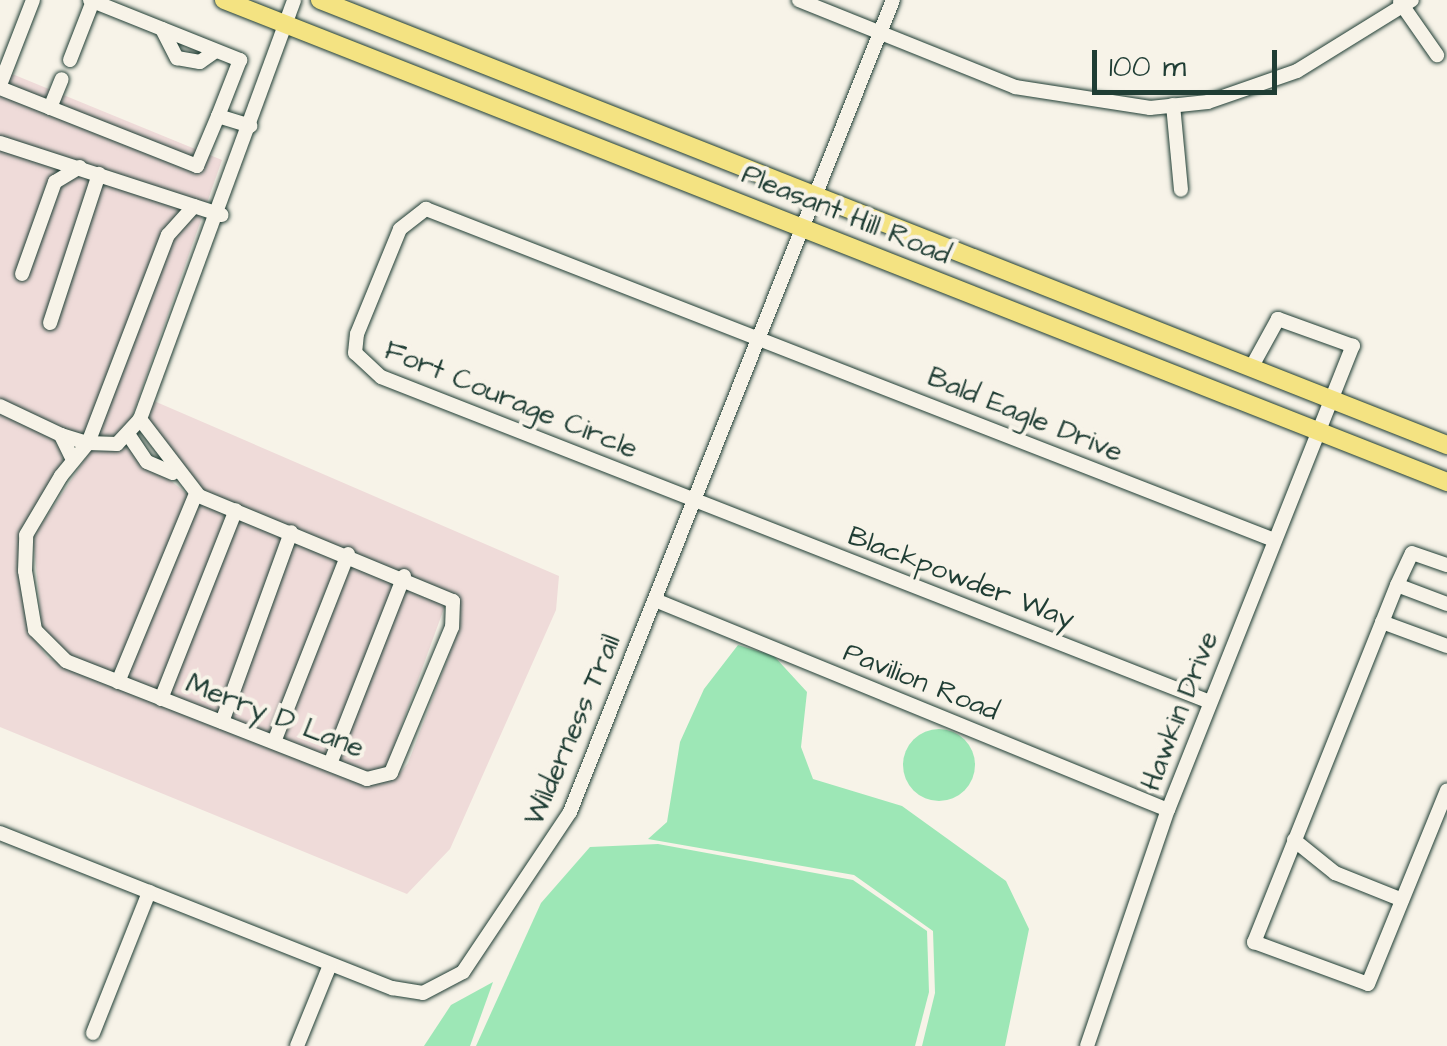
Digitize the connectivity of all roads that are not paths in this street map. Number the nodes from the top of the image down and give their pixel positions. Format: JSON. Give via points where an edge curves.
{"nodes":[{"id":1,"x":33,"y":0,"type":"edge"},
{"id":2,"x":91,"y":0,"type":"edge"},
{"id":3,"x":224,"y":0,"type":"edge"},
{"id":4,"x":294,"y":0,"type":"edge"},
{"id":5,"x":320,"y":0,"type":"edge"},
{"id":6,"x":799,"y":0,"type":"edge"},
{"id":7,"x":893,"y":0,"type":"edge"},
{"id":8,"x":1404,"y":2,"type":"edge"},
{"id":9,"x":285,"y":24,"type":"junction"},
{"id":10,"x":880,"y":33,"type":"junction"},
{"id":11,"x":1436,"y":55,"type":"dead end"},
{"id":12,"x":70,"y":60,"type":"dead end"},
{"id":13,"x":62,"y":78,"type":"dead end"},
{"id":14,"x":0,"y":86,"type":"edge"},
{"id":15,"x":1172,"y":106,"type":"junction"},
{"id":16,"x":50,"y":108,"type":"junction"},
{"id":17,"x":218,"y":116,"type":"junction"},
{"id":18,"x":250,"y":126,"type":"junction"},
{"id":19,"x":0,"y":143,"type":"edge"},
{"id":20,"x":80,"y":167,"type":"junction"},
{"id":21,"x":99,"y":174,"type":"junction"},
{"id":22,"x":1181,"y":190,"type":"dead end"},
{"id":23,"x":814,"y":195,"type":"junction"},
{"id":24,"x":194,"y":206,"type":"junction"},
{"id":25,"x":222,"y":215,"type":"junction"},
{"id":26,"x":802,"y":228,"type":"junction"},
{"id":27,"x":22,"y":274,"type":"dead end"},
{"id":28,"x":50,"y":323,"type":"dead end"},
{"id":29,"x":758,"y":336,"type":"junction"},
{"id":30,"x":1251,"y":368,"type":"junction"},
{"id":31,"x":1332,"y":400,"type":"junction"},
{"id":32,"x":0,"y":406,"type":"edge"},
{"id":33,"x":140,"y":419,"type":"junction"},
{"id":34,"x":1319,"y":432,"type":"junction"},
{"id":35,"x":61,"y":434,"type":"junction"},
{"id":36,"x":130,"y":437,"type":"junction"},
{"id":37,"x":88,"y":443,"type":"junction"},
{"id":38,"x":1447,"y":445,"type":"edge"},
{"id":39,"x":74,"y":460,"type":"junction"},
{"id":40,"x":174,"y":472,"type":"junction"},
{"id":41,"x":1447,"y":482,"type":"edge"},
{"id":42,"x":196,"y":494,"type":"junction"},
{"id":43,"x":694,"y":501,"type":"junction"},
{"id":44,"x":236,"y":510,"type":"junction"},
{"id":45,"x":291,"y":532,"type":"junction"},
{"id":46,"x":1274,"y":540,"type":"junction"},
{"id":47,"x":348,"y":554,"type":"junction"},
{"id":48,"x":1447,"y":565,"type":"edge"},
{"id":49,"x":404,"y":576,"type":"junction"},
{"id":50,"x":1397,"y":585,"type":"junction"},
{"id":51,"x":655,"y":600,"type":"junction"},
{"id":52,"x":1447,"y":604,"type":"edge"},
{"id":53,"x":1382,"y":622,"type":"junction"},
{"id":54,"x":1447,"y":646,"type":"edge"},
{"id":55,"x":118,"y":682,"type":"junction"},
{"id":56,"x":161,"y":698,"type":"junction"},
{"id":57,"x":1210,"y":702,"type":"junction"},
{"id":58,"x":222,"y":722,"type":"junction"},
{"id":59,"x":274,"y":742,"type":"junction"},
{"id":60,"x":330,"y":764,"type":"junction"},
{"id":61,"x":1447,"y":790,"type":"edge"},
{"id":62,"x":1168,"y":810,"type":"junction"},
{"id":63,"x":0,"y":833,"type":"edge"},
{"id":64,"x":1294,"y":840,"type":"junction"},
{"id":65,"x":149,"y":892,"type":"junction"},
{"id":66,"x":1402,"y":900,"type":"junction"},
{"id":67,"x":330,"y":964,"type":"junction"},
{"id":68,"x":93,"y":1033,"type":"dead end"},
{"id":69,"x":297,"y":1046,"type":"edge"},
{"id":70,"x":1087,"y":1046,"type":"edge"}],
"edges":[{"from":1,"to":14,"type":"street"},
{"from":2,"to":12,"type":"street"},
{"from":2,"to":17,"type":"street","via":[[240,60]]},
{"from":3,"to":9,"type":"main road","name":"Pleasant Hill Road"},
{"from":4,"to":9,"type":"street"},
{"from":5,"to":23,"type":"main road","name":"Pleasant Hill Road"},
{"from":6,"to":10,"type":"street"},
{"from":7,"to":10,"type":"street","name":"Wilderness Trail"},
{"from":8,"to":11,"type":"street"},
{"from":8,"to":15,"type":"street","via":[[1297,71]]},
{"from":9,"to":18,"type":"street"},
{"from":9,"to":26,"type":"main road","name":"Pleasant Hill Road"},
{"from":10,"to":15,"type":"street","via":[[1067,102]]},
{"from":10,"to":23,"type":"street","name":"Wilderness Trail"},
{"from":13,"to":16,"type":"street"},
{"from":14,"to":16,"type":"street"},
{"from":15,"to":22,"type":"street"},
{"from":16,"to":17,"type":"street","via":[[198,166]]},
{"from":17,"to":18,"type":"street"},
{"from":18,"to":25,"type":"street"},
{"from":19,"to":20,"type":"street"},
{"from":20,"to":21,"type":"street"},
{"from":20,"to":27,"type":"street","via":[[55,182]]},
{"from":21,"to":24,"type":"street"},
{"from":21,"to":28,"type":"street"},
{"from":23,"to":26,"type":"street","name":"Wilderness Trail"},
{"from":23,"to":30,"type":"main road","name":"Pleasant Hill Road"},
{"from":24,"to":25,"type":"street"},
{"from":24,"to":37,"type":"street","name":"Merry D Lane","via":[[168,235]]},
{"from":25,"to":33,"type":"street"},
{"from":26,"to":29,"type":"street","name":"Wilderness Trail"},
{"from":26,"to":34,"type":"main road","name":"Pleasant Hill Road"},
{"from":29,"to":43,"type":"street","name":"Wilderness Trail"},
{"from":29,"to":43,"type":"street","name":"Fort Courage Circle","via":[[426,209],[400,229],[357,334],[355,353],[381,377]]},
{"from":29,"to":46,"type":"street","name":"Bald Eagle Drive"},
{"from":30,"to":31,"type":"main road","name":"Pleasant Hill Road"},
{"from":30,"to":31,"type":"street","name":"Hawkin Drive","via":[[1278,319],[1353,346]]},
{"from":31,"to":34,"type":"street","name":"Hawkin Drive"},
{"from":31,"to":38,"type":"main road","name":"Pleasant Hill Road"},
{"from":32,"to":35,"type":"street"},
{"from":33,"to":36,"type":"street"},
{"from":33,"to":40,"type":"street","name":"Merry D Lane"},
{"from":34,"to":41,"type":"main road","name":"Pleasant Hill Road"},
{"from":34,"to":46,"type":"street","name":"Hawkin Drive"},
{"from":35,"to":37,"type":"street"},
{"from":35,"to":39,"type":"street"},
{"from":36,"to":37,"type":"street"},
{"from":36,"to":40,"type":"street","name":"Merry D Lane","via":[[147,462]]},
{"from":37,"to":39,"type":"street","name":"Merry D Lane"},
{"from":39,"to":55,"type":"street","name":"Merry D Lane","via":[[26,535],[30,604],[52,652]]},
{"from":40,"to":42,"type":"street","name":"Merry D Lane"},
{"from":42,"to":44,"type":"street","name":"Merry D Lane"},
{"from":42,"to":55,"type":"street"},
{"from":43,"to":51,"type":"street","name":"Wilderness Trail"},
{"from":43,"to":57,"type":"street","name":"Blackpowder Way"},
{"from":44,"to":45,"type":"street","name":"Merry D Lane"},
{"from":44,"to":56,"type":"street"},
{"from":45,"to":47,"type":"street","name":"Merry D Lane"},
{"from":45,"to":58,"type":"street"},
{"from":46,"to":57,"type":"street","name":"Hawkin Drive"},
{"from":47,"to":49,"type":"street","name":"Merry D Lane"},
{"from":47,"to":59,"type":"street"},
{"from":48,"to":50,"type":"street","via":[[1412,554]]},
{"from":49,"to":60,"type":"street"},
{"from":49,"to":60,"type":"street","name":"Merry D Lane","via":[[445,592],[455,613],[401,761],[381,778]]},
{"from":50,"to":52,"type":"street"},
{"from":50,"to":53,"type":"street"},
{"from":51,"to":62,"type":"street","name":"Pavilion Road"},
{"from":51,"to":67,"type":"street","name":"Wilderness Trail","via":[[570,812],[464,972],[423,993]]},
{"from":53,"to":54,"type":"street"},
{"from":53,"to":64,"type":"street"},
{"from":55,"to":56,"type":"street","name":"Merry D Lane"},
{"from":56,"to":58,"type":"street","name":"Merry D Lane"},
{"from":57,"to":62,"type":"street","name":"Hawkin Drive"},
{"from":58,"to":59,"type":"street","name":"Merry D Lane"},
{"from":59,"to":60,"type":"street","name":"Merry D Lane"},
{"from":61,"to":66,"type":"street"},
{"from":62,"to":70,"type":"street","name":"Hawkin Drive"},
{"from":63,"to":65,"type":"street","name":"Wilderness Trail"},
{"from":64,"to":66,"type":"street","via":[[1335,873]]},
{"from":64,"to":66,"type":"street","via":[[1254,942],[1368,984]]},
{"from":65,"to":67,"type":"street","name":"Wilderness Trail"},
{"from":65,"to":68,"type":"street"},
{"from":67,"to":69,"type":"street"}]}
